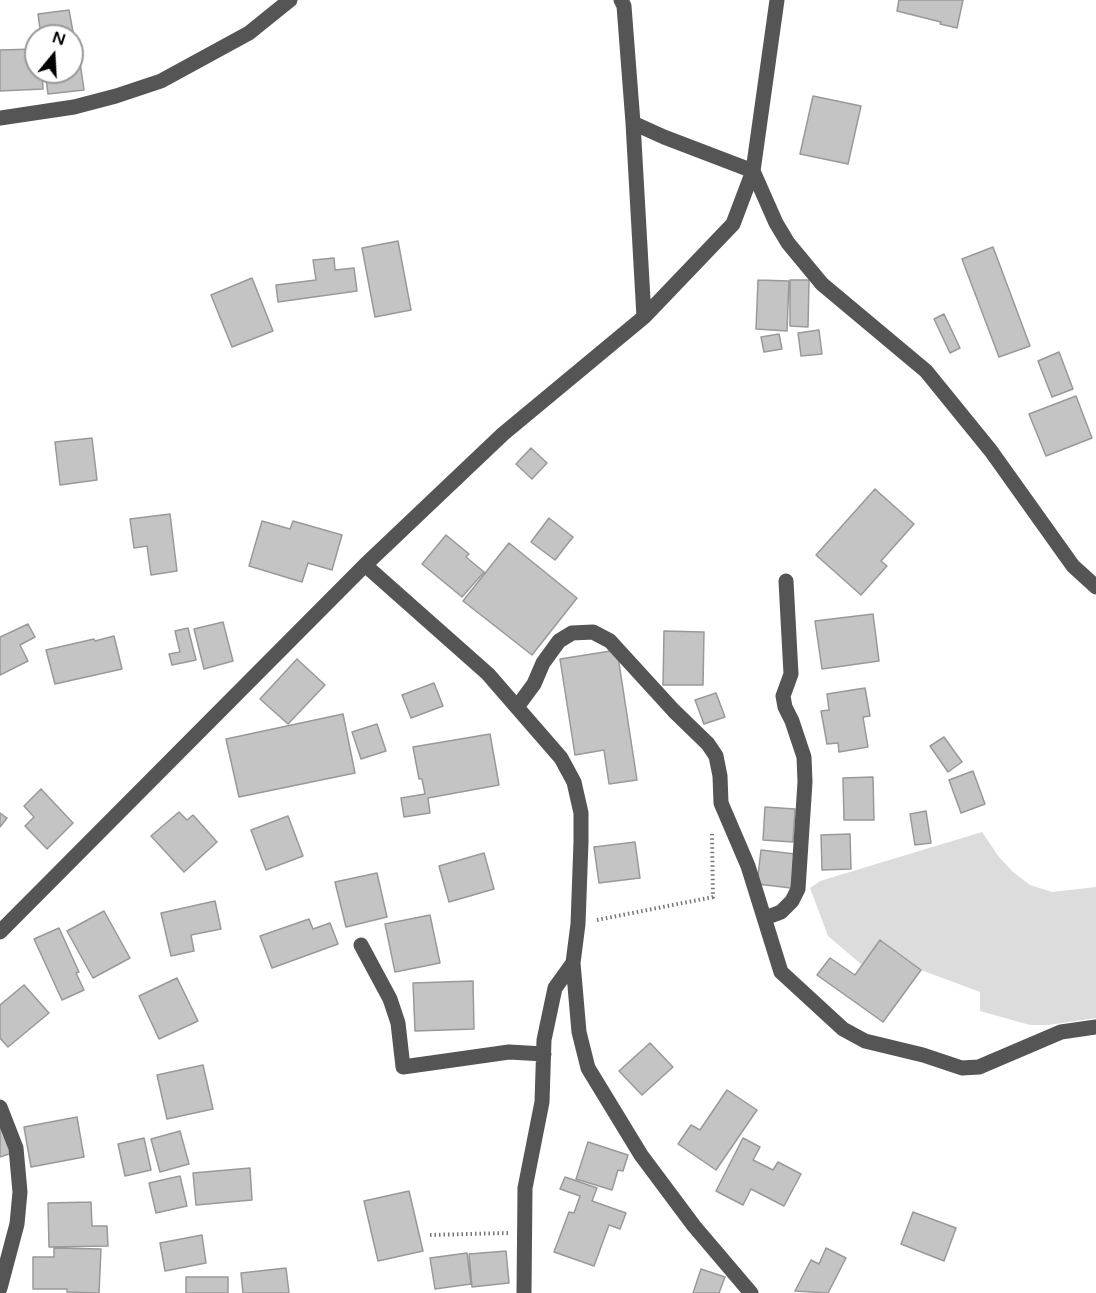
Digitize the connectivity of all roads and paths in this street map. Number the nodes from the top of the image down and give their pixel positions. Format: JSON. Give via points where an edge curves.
{"nodes":[{"id":1,"x":290,"y":0,"type":"edge"},
{"id":2,"x":621,"y":0,"type":"edge"},
{"id":3,"x":777,"y":0,"type":"edge"},
{"id":4,"x":5,"y":118,"type":"edge"},
{"id":5,"x":633,"y":123,"type":"junction"},
{"id":6,"x":753,"y":171,"type":"junction"},
{"id":7,"x":644,"y":317,"type":"junction"},
{"id":8,"x":365,"y":565,"type":"junction"},
{"id":9,"x":786,"y":581,"type":"dead end"},
{"id":10,"x":1096,"y":587,"type":"edge"},
{"id":11,"x":517,"y":707,"type":"junction"},
{"id":12,"x":712,"y":830,"type":"dead end"},
{"id":13,"x":765,"y":918,"type":"junction"},
{"id":14,"x":598,"y":920,"type":"dead end"},
{"id":15,"x":0,"y":932,"type":"edge"},
{"id":16,"x":361,"y":945,"type":"dead end"},
{"id":17,"x":573,"y":963,"type":"junction"},
{"id":18,"x":1096,"y":1027,"type":"edge"},
{"id":19,"x":544,"y":1054,"type":"junction"},
{"id":20,"x":0,"y":1107,"type":"edge"},
{"id":21,"x":524,"y":1232,"type":"junction"},
{"id":22,"x":430,"y":1235,"type":"dead end"},
{"id":23,"x":0,"y":1288,"type":"edge"},
{"id":24,"x":524,"y":1293,"type":"edge"},
{"id":25,"x":751,"y":1293,"type":"edge"}],
"edges":[{"from":1,"to":4,"type":"street","via":[[249,33],[161,81],[74,107]]},
{"from":2,"to":5,"type":"street"},
{"from":3,"to":6,"type":"street"},
{"from":5,"to":6,"type":"street"},
{"from":5,"to":7,"type":"street"},
{"from":6,"to":7,"type":"street","via":[[734,224]]},
{"from":6,"to":10,"type":"street","via":[[788,243],[822,284],[926,371],[992,451],[1073,566]]},
{"from":7,"to":8,"type":"street","via":[[503,434]]},
{"from":8,"to":11,"type":"street","via":[[488,674]]},
{"from":8,"to":15,"type":"street"},
{"from":9,"to":13,"type":"street","via":[[791,674],[783,696],[804,757],[805,776],[798,889],[781,912]]},
{"from":11,"to":13,"type":"street","via":[[559,641],[572,633],[593,633],[610,641],[716,756],[721,803]]},
{"from":11,"to":17,"type":"street","via":[[561,758],[574,782],[581,813]]},
{"from":12,"to":14,"type":"path","via":[[713,897]]},
{"from":13,"to":18,"type":"street","via":[[781,972],[843,1029],[865,1041],[962,1068],[979,1067],[1061,1032]]},
{"from":16,"to":19,"type":"street","via":[[393,1007],[403,1067],[509,1052]]},
{"from":17,"to":19,"type":"street","via":[[555,988]]},
{"from":17,"to":25,"type":"street","via":[[579,1032],[588,1068],[641,1155]]},
{"from":19,"to":21,"type":"street","via":[[542,1102],[525,1188]]},
{"from":20,"to":23,"type":"street","via":[[16,1148],[20,1192],[17,1224]]},
{"from":21,"to":22,"type":"path"},
{"from":21,"to":24,"type":"street"}]}
